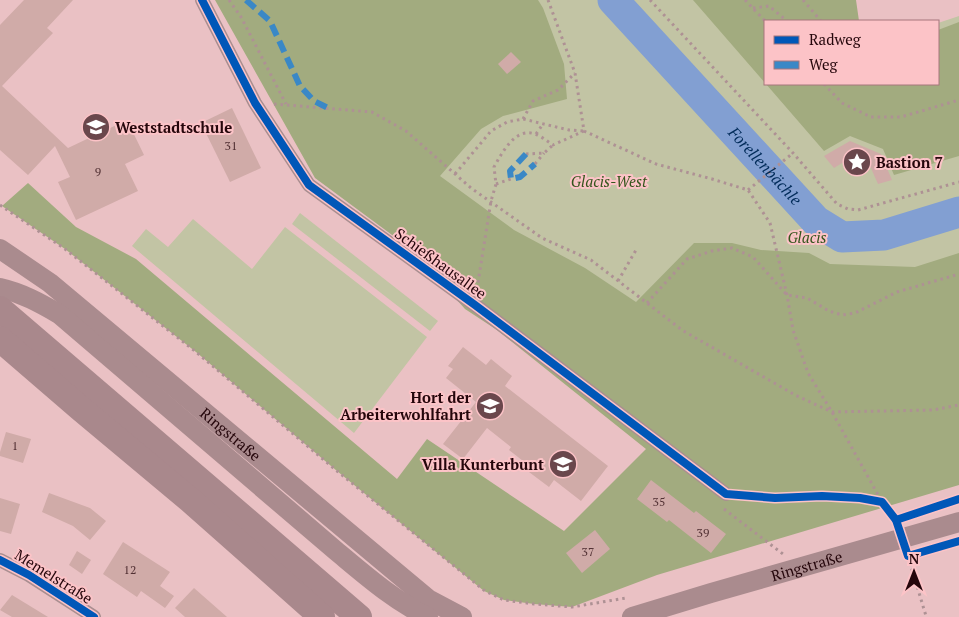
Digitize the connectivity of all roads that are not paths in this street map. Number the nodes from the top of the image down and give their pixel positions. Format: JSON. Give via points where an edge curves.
{"nodes":[{"id":1,"x":202,"y":0,"type":"edge"},
{"id":2,"x":0,"y":249,"type":"edge"},
{"id":3,"x":0,"y":288,"type":"edge"},
{"id":4,"x":0,"y":309,"type":"edge"},
{"id":5,"x":0,"y":339,"type":"edge"},
{"id":6,"x":89,"y":401,"type":"junction"},
{"id":7,"x":726,"y":494,"type":"road end"},
{"id":8,"x":959,"y":522,"type":"edge"},
{"id":9,"x":0,"y":560,"type":"edge"},
{"id":10,"x":629,"y":608,"type":"edge"},
{"id":11,"x":655,"y":609,"type":"junction"},
{"id":12,"x":94,"y":617,"type":"edge"},
{"id":13,"x":322,"y":617,"type":"edge"},
{"id":14,"x":359,"y":617,"type":"edge"},
{"id":15,"x":428,"y":617,"type":"edge"},
{"id":16,"x":462,"y":617,"type":"edge"},
{"id":17,"x":617,"y":617,"type":"edge"}],
"edges":[{"from":1,"to":7,"type":"street","name":"Schießhausallee","via":[[255,103],[309,185]]},
{"from":2,"to":16,"type":"main road","name":"Ringstraße","via":[[50,283],[428,599]]},
{"from":3,"to":15,"type":"main road","name":"Ringstraße","via":[[36,300],[59,314],[377,585]]},
{"from":4,"to":6,"type":"highway"},
{"from":5,"to":6,"type":"highway"},
{"from":6,"to":13,"type":"highway","via":[[190,500]]},
{"from":6,"to":14,"type":"highway"},
{"from":8,"to":11,"type":"main road","name":"Ringstraße"},
{"from":9,"to":12,"type":"street","name":"Memelstraße"},
{"from":10,"to":11,"type":"main road","name":"Ringstraße"},
{"from":11,"to":17,"type":"main road","name":"Ringstraße"}]}
